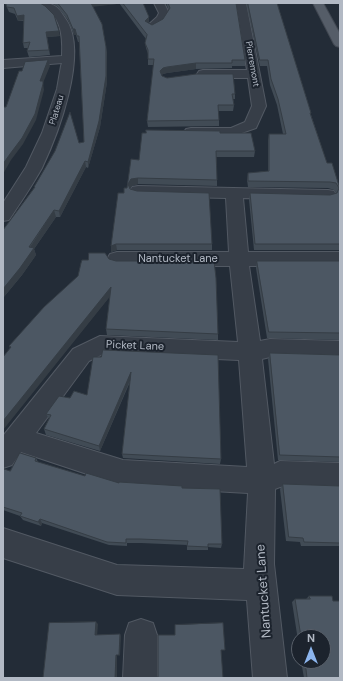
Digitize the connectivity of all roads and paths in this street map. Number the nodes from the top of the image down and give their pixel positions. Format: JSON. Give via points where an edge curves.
{"nodes":[{"id":1,"x":159,"y":3,"type":"edge"},
{"id":2,"x":241,"y":3,"type":"edge"},
{"id":3,"x":318,"y":3,"type":"edge"},
{"id":4,"x":43,"y":4,"type":"edge"},
{"id":5,"x":152,"y":26,"type":"edge"},
{"id":6,"x":340,"y":44,"type":"edge"},
{"id":7,"x":68,"y":59,"type":"junction"},
{"id":8,"x":3,"y":64,"type":"edge"},
{"id":9,"x":254,"y":74,"type":"junction"},
{"id":10,"x":189,"y":75,"type":"edge"},
{"id":11,"x":175,"y":132,"type":"edge"},
{"id":12,"x":138,"y":190,"type":"edge"},
{"id":13,"x":234,"y":192,"type":"junction"},
{"id":14,"x":328,"y":195,"type":"edge"},
{"id":15,"x":3,"y":216,"type":"edge"},
{"id":16,"x":117,"y":259,"type":"edge"},
{"id":17,"x":239,"y":259,"type":"junction"},
{"id":18,"x":340,"y":259,"type":"edge"},
{"id":19,"x":340,"y":350,"type":"edge"},
{"id":20,"x":250,"y":352,"type":"junction"},
{"id":21,"x":10,"y":448,"type":"edge"},
{"id":22,"x":340,"y":476,"type":"edge"},
{"id":23,"x":262,"y":481,"type":"junction"},
{"id":24,"x":3,"y":543,"type":"edge"},
{"id":25,"x":262,"y":585,"type":"junction"},
{"id":26,"x":141,"y":635,"type":"dead end"},
{"id":27,"x":140,"y":678,"type":"edge"},
{"id":28,"x":270,"y":678,"type":"edge"}],
"edges":[{"from":1,"to":5,"type":"street","via":[[164,12],[161,19]]},
{"from":2,"to":9,"type":"street","name":"Pierremont"},
{"from":3,"to":6,"type":"main road"},
{"from":4,"to":7,"type":"street","name":"Plateau","via":[[60,15],[67,35]]},
{"from":7,"to":8,"type":"street"},
{"from":7,"to":15,"type":"street","name":"Plateau","via":[[64,87],[54,123],[34,167]]},
{"from":9,"to":10,"type":"street"},
{"from":9,"to":11,"type":"street","name":"Pierremont","via":[[259,106],[251,125],[233,132]]},
{"from":12,"to":13,"type":"street"},
{"from":13,"to":14,"type":"street"},
{"from":13,"to":17,"type":"street","name":"Nantucket Lane"},
{"from":16,"to":17,"type":"street","name":"Nantucket Lane"},
{"from":17,"to":18,"type":"street","name":"Nantucket Lane"},
{"from":17,"to":20,"type":"street","name":"Nantucket Lane"},
{"from":19,"to":20,"type":"street","via":[[270,348]]},
{"from":20,"to":21,"type":"street","name":"Picket Lane","via":[[100,345],[81,354]]},
{"from":20,"to":23,"type":"street","name":"Nantucket Lane"},
{"from":21,"to":23,"type":"street","name":"Picket Lane","via":[[123,473]]},
{"from":22,"to":23,"type":"street","via":[[280,474]]},
{"from":23,"to":25,"type":"street","name":"Nantucket Lane","via":[[259,564]]},
{"from":24,"to":25,"type":"street","via":[[117,580]]},
{"from":25,"to":28,"type":"street","name":"Nantucket Lane"},
{"from":26,"to":27,"type":"street"}]}
